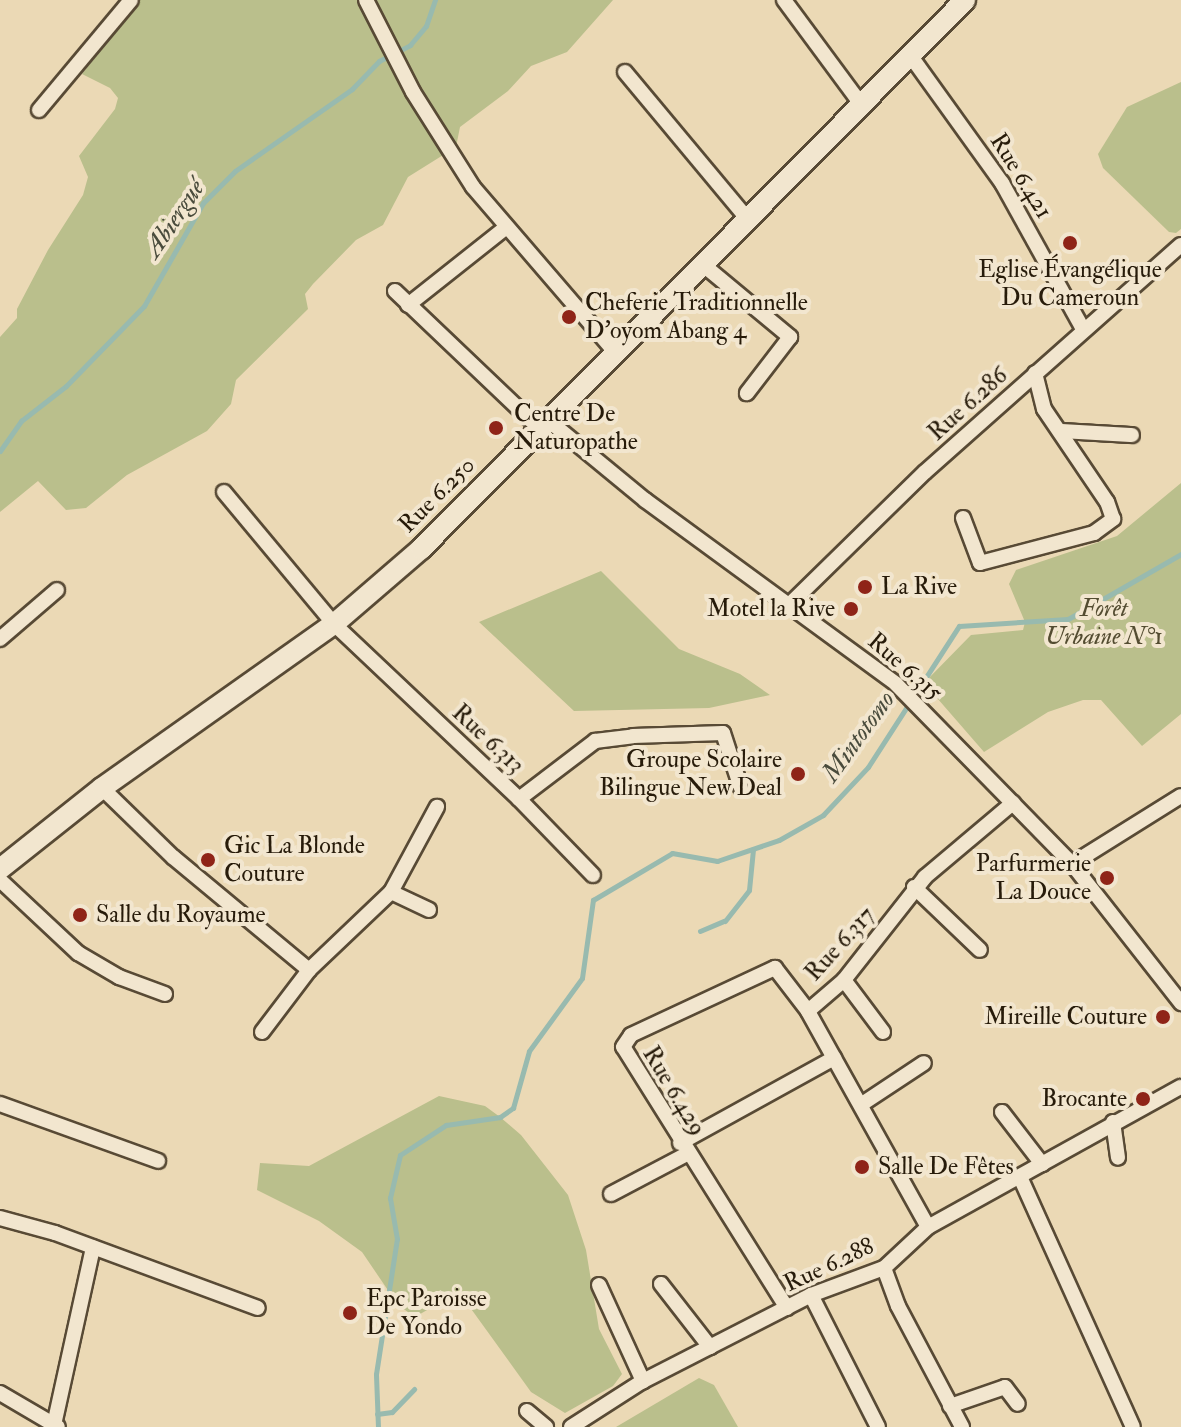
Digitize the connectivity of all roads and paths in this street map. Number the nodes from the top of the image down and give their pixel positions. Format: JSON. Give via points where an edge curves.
{"nodes":[{"id":1,"x":131,"y":0,"type":"edge"},
{"id":2,"x":366,"y":0,"type":"edge"},
{"id":3,"x":784,"y":0,"type":"edge"},
{"id":4,"x":965,"y":0,"type":"edge"},
{"id":5,"x":910,"y":55,"type":"junction"},
{"id":6,"x":625,"y":72,"type":"dead end"},
{"id":7,"x":861,"y":104,"type":"junction"},
{"id":8,"x":39,"y":110,"type":"dead end"},
{"id":9,"x":746,"y":217,"type":"junction"},
{"id":10,"x":504,"y":229,"type":"junction"},
{"id":11,"x":1181,"y":245,"type":"edge"},
{"id":12,"x":701,"y":263,"type":"junction"},
{"id":13,"x":395,"y":291,"type":"dead end"},
{"id":14,"x":408,"y":305,"type":"junction"},
{"id":15,"x":1083,"y":329,"type":"junction"},
{"id":16,"x":615,"y":352,"type":"junction"},
{"id":17,"x":1035,"y":373,"type":"junction"},
{"id":18,"x":747,"y":393,"type":"dead end"},
{"id":19,"x":544,"y":424,"type":"junction"},
{"id":20,"x":1060,"y":431,"type":"junction"},
{"id":21,"x":1132,"y":435,"type":"dead end"},
{"id":22,"x":224,"y":492,"type":"dead end"},
{"id":23,"x":963,"y":518,"type":"dead end"},
{"id":24,"x":57,"y":590,"type":"dead end"},
{"id":25,"x":791,"y":603,"type":"junction"},
{"id":26,"x":334,"y":624,"type":"junction"},
{"id":27,"x":0,"y":639,"type":"edge"},
{"id":28,"x":102,"y":788,"type":"junction"},
{"id":29,"x":741,"y":788,"type":"dead end"},
{"id":30,"x":1181,"y":796,"type":"edge"},
{"id":31,"x":519,"y":799,"type":"junction"},
{"id":32,"x":1013,"y":803,"type":"junction"},
{"id":33,"x":437,"y":807,"type":"dead end"},
{"id":34,"x":1072,"y":864,"type":"junction"},
{"id":35,"x":0,"y":869,"type":"edge"},
{"id":36,"x":593,"y":875,"type":"dead end"},
{"id":37,"x":0,"y":880,"type":"edge"},
{"id":38,"x":914,"y":887,"type":"junction"},
{"id":39,"x":391,"y":892,"type":"junction"},
{"id":40,"x":429,"y":910,"type":"dead end"},
{"id":41,"x":980,"y":950,"type":"dead end"},
{"id":42,"x":309,"y":970,"type":"junction"},
{"id":43,"x":844,"y":980,"type":"junction"},
{"id":44,"x":165,"y":994,"type":"dead end"},
{"id":45,"x":1181,"y":1003,"type":"edge"},
{"id":46,"x":808,"y":1011,"type":"junction"},
{"id":47,"x":262,"y":1032,"type":"dead end"},
{"id":48,"x":883,"y":1032,"type":"dead end"},
{"id":49,"x":834,"y":1058,"type":"junction"},
{"id":50,"x":924,"y":1063,"type":"dead end"},
{"id":51,"x":1181,"y":1087,"type":"edge"},
{"id":52,"x":0,"y":1104,"type":"edge"},
{"id":53,"x":862,"y":1104,"type":"junction"},
{"id":54,"x":1002,"y":1112,"type":"dead end"},
{"id":55,"x":1113,"y":1122,"type":"junction"},
{"id":56,"x":683,"y":1149,"type":"junction"},
{"id":57,"x":1118,"y":1158,"type":"dead end"},
{"id":58,"x":158,"y":1161,"type":"dead end"},
{"id":59,"x":1042,"y":1164,"type":"junction"},
{"id":60,"x":1020,"y":1177,"type":"junction"},
{"id":61,"x":611,"y":1194,"type":"dead end"},
{"id":62,"x":0,"y":1218,"type":"edge"},
{"id":63,"x":928,"y":1227,"type":"junction"},
{"id":64,"x":93,"y":1247,"type":"junction"},
{"id":65,"x":884,"y":1268,"type":"junction"},
{"id":66,"x":661,"y":1284,"type":"dead end"},
{"id":67,"x":599,"y":1285,"type":"dead end"},
{"id":68,"x":811,"y":1295,"type":"junction"},
{"id":69,"x":258,"y":1308,"type":"dead end"},
{"id":70,"x":787,"y":1308,"type":"junction"},
{"id":71,"x":710,"y":1347,"type":"junction"},
{"id":72,"x":643,"y":1381,"type":"junction"},
{"id":73,"x":0,"y":1393,"type":"edge"},
{"id":74,"x":1018,"y":1404,"type":"dead end"},
{"id":75,"x":950,"y":1406,"type":"junction"},
{"id":76,"x":527,"y":1411,"type":"dead end"},
{"id":77,"x":56,"y":1426,"type":"edge"},
{"id":78,"x":546,"y":1427,"type":"edge"},
{"id":79,"x":571,"y":1427,"type":"edge"},
{"id":80,"x":878,"y":1427,"type":"edge"},
{"id":81,"x":962,"y":1427,"type":"edge"},
{"id":82,"x":1133,"y":1427,"type":"edge"}],
"edges":[{"from":1,"to":8,"type":"street"},
{"from":2,"to":10,"type":"street","via":[[413,92]]},
{"from":3,"to":7,"type":"street"},
{"from":4,"to":5,"type":"main road","name":"Rue 6.250"},
{"from":5,"to":7,"type":"main road","name":"Rue 6.250"},
{"from":5,"to":15,"type":"street","name":"Rue 6.421","via":[[1002,183]]},
{"from":6,"to":9,"type":"street"},
{"from":7,"to":9,"type":"main road","name":"Rue 6.250"},
{"from":9,"to":12,"type":"main road","name":"Rue 6.250"},
{"from":10,"to":14,"type":"street"},
{"from":10,"to":16,"type":"street"},
{"from":11,"to":15,"type":"street","name":"Rue 6.286"},
{"from":12,"to":16,"type":"main road","name":"Rue 6.250"},
{"from":12,"to":18,"type":"street","via":[[790,337]]},
{"from":13,"to":14,"type":"street","name":"Rue 6.315"},
{"from":14,"to":19,"type":"street","name":"Rue 6.315"},
{"from":15,"to":17,"type":"street","name":"Rue 6.286"},
{"from":16,"to":19,"type":"main road","name":"Rue 6.250"},
{"from":17,"to":20,"type":"street","via":[[1044,409]]},
{"from":17,"to":25,"type":"street","name":"Rue 6.286"},
{"from":19,"to":25,"type":"street","name":"Rue 6.315"},
{"from":19,"to":26,"type":"main road","name":"Rue 6.250","via":[[421,549]]},
{"from":20,"to":21,"type":"street"},
{"from":20,"to":23,"type":"street","via":[[1107,502],[1113,519],[1103,529],[980,563]]},
{"from":22,"to":26,"type":"street","name":"Rue 6.313"},
{"from":24,"to":27,"type":"street"},
{"from":25,"to":32,"type":"street","name":"Rue 6.315","via":[[896,684]]},
{"from":26,"to":28,"type":"main road","name":"Rue 6.250"},
{"from":26,"to":31,"type":"street","name":"Rue 6.313"},
{"from":28,"to":35,"type":"main road","name":"Rue 6.250"},
{"from":28,"to":42,"type":"street","via":[[173,857]]},
{"from":29,"to":31,"type":"street","name":"Rue 6.313","via":[[723,733],[595,741]]},
{"from":30,"to":34,"type":"street"},
{"from":31,"to":36,"type":"street"},
{"from":32,"to":34,"type":"street","name":"Rue 6.315"},
{"from":32,"to":38,"type":"street","name":"Rue 6.317"},
{"from":33,"to":39,"type":"street"},
{"from":34,"to":45,"type":"street","name":"Rue 6.315"},
{"from":37,"to":44,"type":"street","via":[[78,953],[119,977]]},
{"from":38,"to":41,"type":"street"},
{"from":38,"to":43,"type":"street","name":"Rue 6.317"},
{"from":39,"to":40,"type":"street"},
{"from":39,"to":42,"type":"street"},
{"from":42,"to":47,"type":"street"},
{"from":43,"to":46,"type":"street","name":"Rue 6.317"},
{"from":43,"to":48,"type":"street"},
{"from":46,"to":49,"type":"street","name":"Rue 6.317"},
{"from":46,"to":56,"type":"street","name":"Rue 6.429","via":[[775,968],[631,1035],[623,1047]]},
{"from":49,"to":53,"type":"street","name":"Rue 6.317"},
{"from":49,"to":56,"type":"street"},
{"from":50,"to":53,"type":"street"},
{"from":51,"to":55,"type":"street","name":"Rue 6.288"},
{"from":52,"to":58,"type":"street"},
{"from":53,"to":63,"type":"street","name":"Rue 6.317"},
{"from":54,"to":59,"type":"street"},
{"from":55,"to":57,"type":"street"},
{"from":55,"to":59,"type":"street","name":"Rue 6.288"},
{"from":56,"to":61,"type":"street"},
{"from":56,"to":70,"type":"street","name":"Rue 6.429"},
{"from":59,"to":60,"type":"street","name":"Rue 6.288"},
{"from":60,"to":63,"type":"street","name":"Rue 6.288"},
{"from":60,"to":82,"type":"street"},
{"from":62,"to":64,"type":"street"},
{"from":63,"to":65,"type":"street","name":"Rue 6.288"},
{"from":64,"to":69,"type":"street"},
{"from":64,"to":77,"type":"street"},
{"from":65,"to":68,"type":"street","name":"Rue 6.288"},
{"from":65,"to":75,"type":"street"},
{"from":66,"to":71,"type":"street"},
{"from":67,"to":72,"type":"street"},
{"from":68,"to":70,"type":"street","name":"Rue 6.288"},
{"from":68,"to":80,"type":"street"},
{"from":70,"to":71,"type":"street","name":"Rue 6.288"},
{"from":71,"to":72,"type":"street","name":"Rue 6.288"},
{"from":72,"to":79,"type":"street","name":"Rue 6.288"},
{"from":73,"to":77,"type":"street"},
{"from":74,"to":75,"type":"street","via":[[1005,1387]]},
{"from":75,"to":81,"type":"street"},
{"from":76,"to":78,"type":"street"}]}
